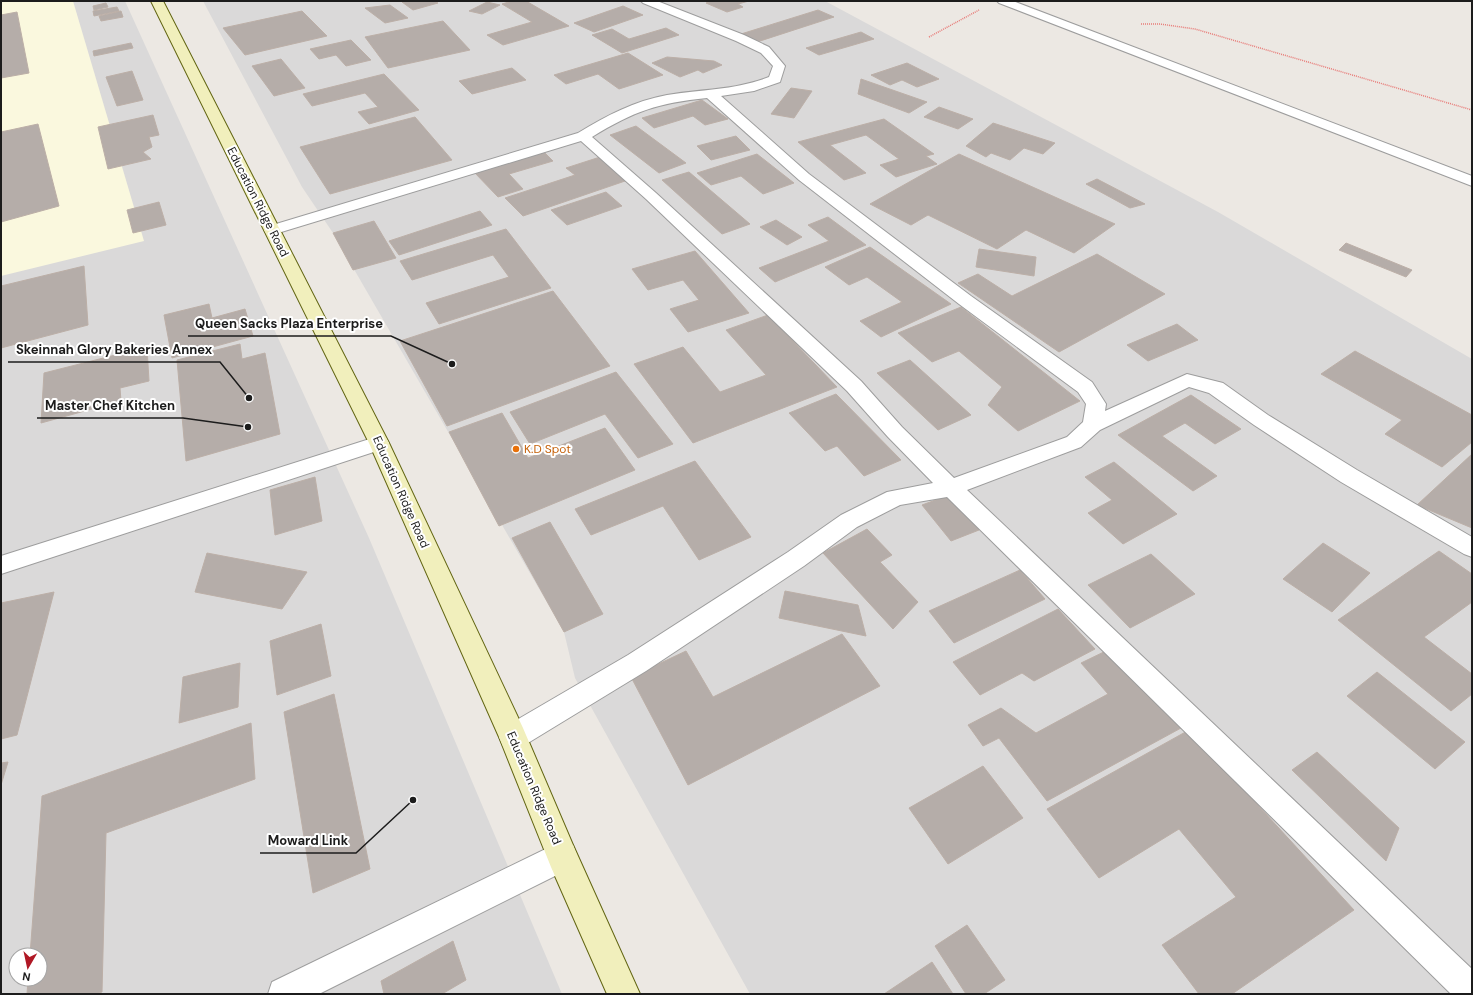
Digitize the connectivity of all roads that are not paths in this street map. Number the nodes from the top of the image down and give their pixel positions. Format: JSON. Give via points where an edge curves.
{"nodes":[{"id":1,"x":157,"y":1,"type":"edge"},
{"id":2,"x":647,"y":1,"type":"edge"},
{"id":3,"x":1003,"y":1,"type":"edge"},
{"id":4,"x":710,"y":94,"type":"junction"},
{"id":5,"x":583,"y":136,"type":"junction"},
{"id":6,"x":1472,"y":181,"type":"edge"},
{"id":7,"x":272,"y":230,"type":"junction"},
{"id":8,"x":1093,"y":425,"type":"junction"},
{"id":9,"x":379,"y":442,"type":"junction"},
{"id":10,"x":952,"y":488,"type":"junction"},
{"id":11,"x":1472,"y":548,"type":"edge"},
{"id":12,"x":1,"y":565,"type":"edge"},
{"id":13,"x":513,"y":737,"type":"junction"},
{"id":14,"x":562,"y":856,"type":"junction"},
{"id":15,"x":1472,"y":992,"type":"edge"},
{"id":16,"x":284,"y":994,"type":"edge"},
{"id":17,"x":624,"y":994,"type":"edge"}],
"edges":[{"from":1,"to":7,"type":"main road","name":"Education Ridge Road"},
{"from":2,"to":4,"type":"street","via":[[765,50],[779,66],[775,79],[763,85]]},
{"from":3,"to":6,"type":"street"},
{"from":4,"to":5,"type":"street","via":[[666,99],[626,111]]},
{"from":4,"to":8,"type":"street","via":[[804,178],[964,300],[1085,387],[1096,404]]},
{"from":5,"to":7,"type":"street"},
{"from":5,"to":10,"type":"street","via":[[651,196],[854,386],[895,432]]},
{"from":7,"to":9,"type":"main road","name":"Education Ridge Road"},
{"from":8,"to":10,"type":"street","via":[[1074,442]]},
{"from":8,"to":11,"type":"street","via":[[1187,380],[1216,388],[1349,476]]},
{"from":9,"to":12,"type":"street"},
{"from":9,"to":13,"type":"main road","name":"Education Ridge Road"},
{"from":10,"to":13,"type":"street","via":[[894,498],[849,521],[796,559],[644,658]]},
{"from":10,"to":15,"type":"street"},
{"from":13,"to":14,"type":"main road","name":"Education Ridge Road"},
{"from":14,"to":16,"type":"street"},
{"from":14,"to":17,"type":"main road","name":"Education Ridge Road"}]}
